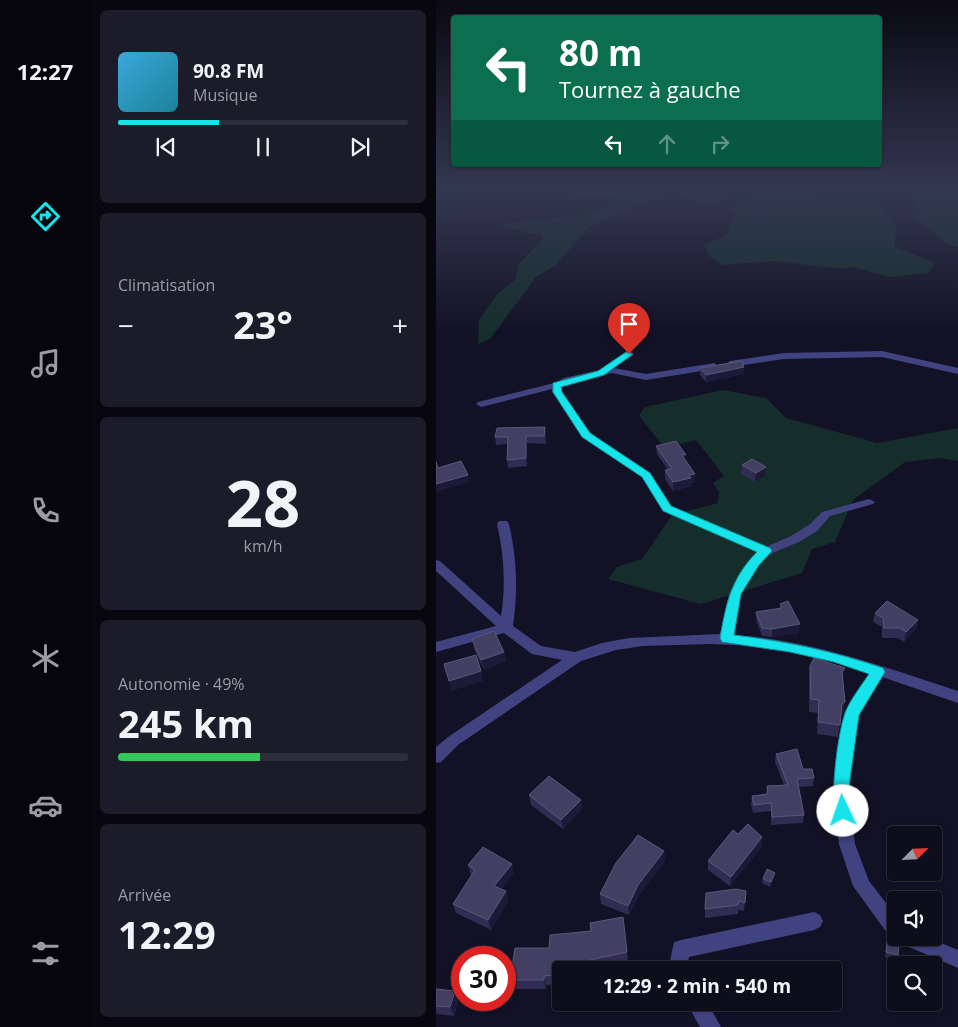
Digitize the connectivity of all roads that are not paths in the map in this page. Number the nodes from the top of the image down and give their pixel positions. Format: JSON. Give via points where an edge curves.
{"nodes":[{"id":1,"x":629,"y":354,"type":"dead end"},
{"id":2,"x":958,"y":370,"type":"edge"},
{"id":3,"x":601,"y":373,"type":"junction"},
{"id":4,"x":557,"y":385,"type":"junction"},
{"id":5,"x":481,"y":404,"type":"dead end"},
{"id":6,"x":869,"y":502,"type":"dead end"},
{"id":7,"x":503,"y":524,"type":"dead end"},
{"id":8,"x":766,"y":551,"type":"junction"},
{"id":9,"x":436,"y":564,"type":"edge"},
{"id":10,"x":506,"y":628,"type":"junction"},
{"id":11,"x":726,"y":638,"type":"junction"},
{"id":12,"x":436,"y":647,"type":"edge"},
{"id":13,"x":576,"y":657,"type":"junction"},
{"id":14,"x":878,"y":672,"type":"junction"},
{"id":15,"x":958,"y":697,"type":"edge"},
{"id":16,"x":436,"y":758,"type":"edge"},
{"id":17,"x":887,"y":919,"type":"edge"},
{"id":18,"x":814,"y":921,"type":"dead end"},
{"id":19,"x":927,"y":946,"type":"edge"},
{"id":20,"x":958,"y":959,"type":"edge"},
{"id":21,"x":679,"y":961,"type":"edge"},
{"id":22,"x":701,"y":1011,"type":"edge"},
{"id":23,"x":711,"y":1027,"type":"edge"}],
"edges":[{"from":1,"to":3,"type":"street"},
{"from":2,"to":3,"type":"street","via":[[882,354],[784,356],[646,377],[612,370]]},
{"from":3,"to":4,"type":"street"},
{"from":4,"to":5,"type":"street"},
{"from":4,"to":8,"type":"street","via":[[557,392],[586,435],[646,475],[667,508]]},
{"from":6,"to":8,"type":"street","via":[[826,514],[796,539]]},
{"from":7,"to":10,"type":"street","via":[[513,591]]},
{"from":8,"to":11,"type":"street","via":[[754,562],[735,594]]},
{"from":9,"to":10,"type":"street"},
{"from":10,"to":12,"type":"street"},
{"from":10,"to":13,"type":"street","via":[[537,650]]},
{"from":11,"to":13,"type":"street","via":[[649,640],[599,647]]},
{"from":11,"to":14,"type":"street","via":[[836,657]]},
{"from":13,"to":16,"type":"street","via":[[453,741]]},
{"from":14,"to":15,"type":"street"},
{"from":14,"to":17,"type":"street","via":[[852,714],[840,794],[847,844],[862,886]]},
{"from":18,"to":21,"type":"street","via":[[681,949]]},
{"from":19,"to":20,"type":"street"},
{"from":22,"to":23,"type":"street"}]}
